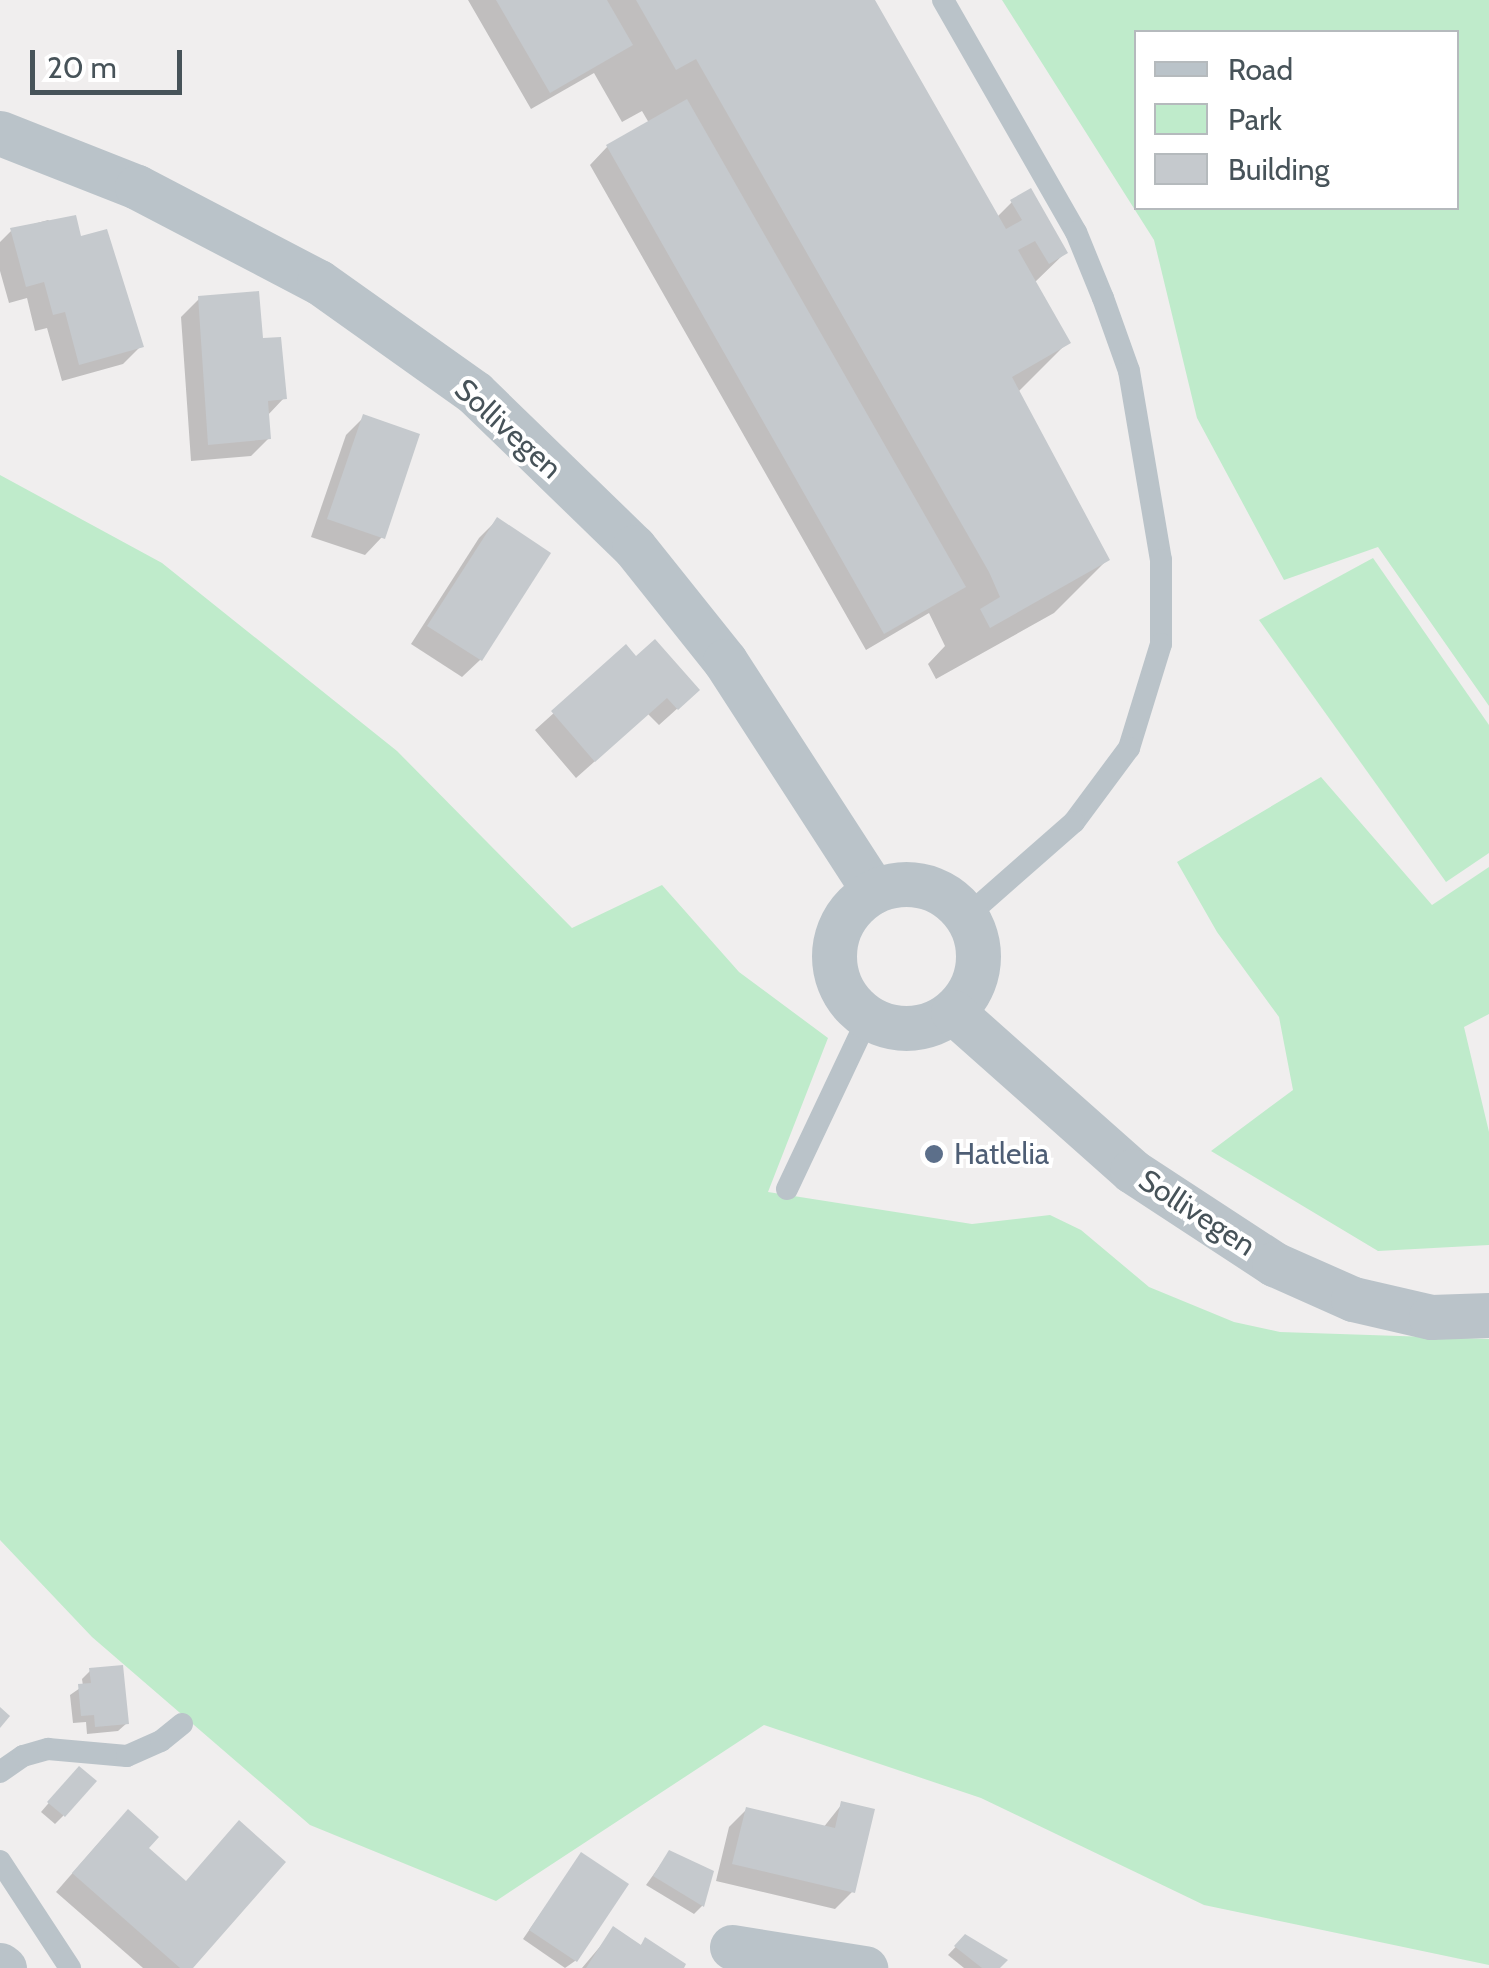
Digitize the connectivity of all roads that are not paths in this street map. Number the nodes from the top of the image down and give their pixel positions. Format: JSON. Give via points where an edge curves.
{"nodes":[{"id":1,"x":943,"y":0,"type":"edge"},
{"id":2,"x":0,"y":133,"type":"edge"},
{"id":3,"x":874,"y":891,"type":"junction"},
{"id":4,"x":967,"y":916,"type":"junction"},
{"id":5,"x":954,"y":1012,"type":"junction"},
{"id":6,"x":868,"y":1018,"type":"junction"},
{"id":7,"x":788,"y":1188,"type":"dead end"},
{"id":8,"x":1489,"y":1314,"type":"edge"},
{"id":9,"x":182,"y":1724,"type":"dead end"},
{"id":10,"x":0,"y":1772,"type":"edge"},
{"id":11,"x":0,"y":1860,"type":"edge"},
{"id":12,"x":732,"y":1947,"type":"dead end"},
{"id":13,"x":70,"y":1968,"type":"edge"},
{"id":14,"x":865,"y":1968,"type":"edge"}],
"edges":[{"from":1,"to":4,"type":"lane","via":[[1076,232],[1103,298],[1128,372],[1162,560],[1162,644],[1129,748],[1074,822]]},
{"from":2,"to":3,"type":"street","name":"Sollivegen","via":[[137,187],[319,282],[475,394],[634,548],[714,646]]},
{"from":3,"to":4,"type":"street","via":[[915,884],[935,890]]},
{"from":3,"to":6,"type":"street","via":[[842,922],[835,942],[839,986]]},
{"from":4,"to":5,"type":"street","via":[[979,956],[972,987]]},
{"from":5,"to":6,"type":"street","via":[[912,1029]]},
{"from":5,"to":8,"type":"street","name":"Sollivegen","via":[[1132,1171],[1274,1264],[1353,1298],[1431,1317]]},
{"from":6,"to":7,"type":"lane"},
{"from":9,"to":10,"type":"lane","via":[[127,1756],[48,1749]]},
{"from":11,"to":13,"type":"lane"},
{"from":12,"to":14,"type":"street"}]}
